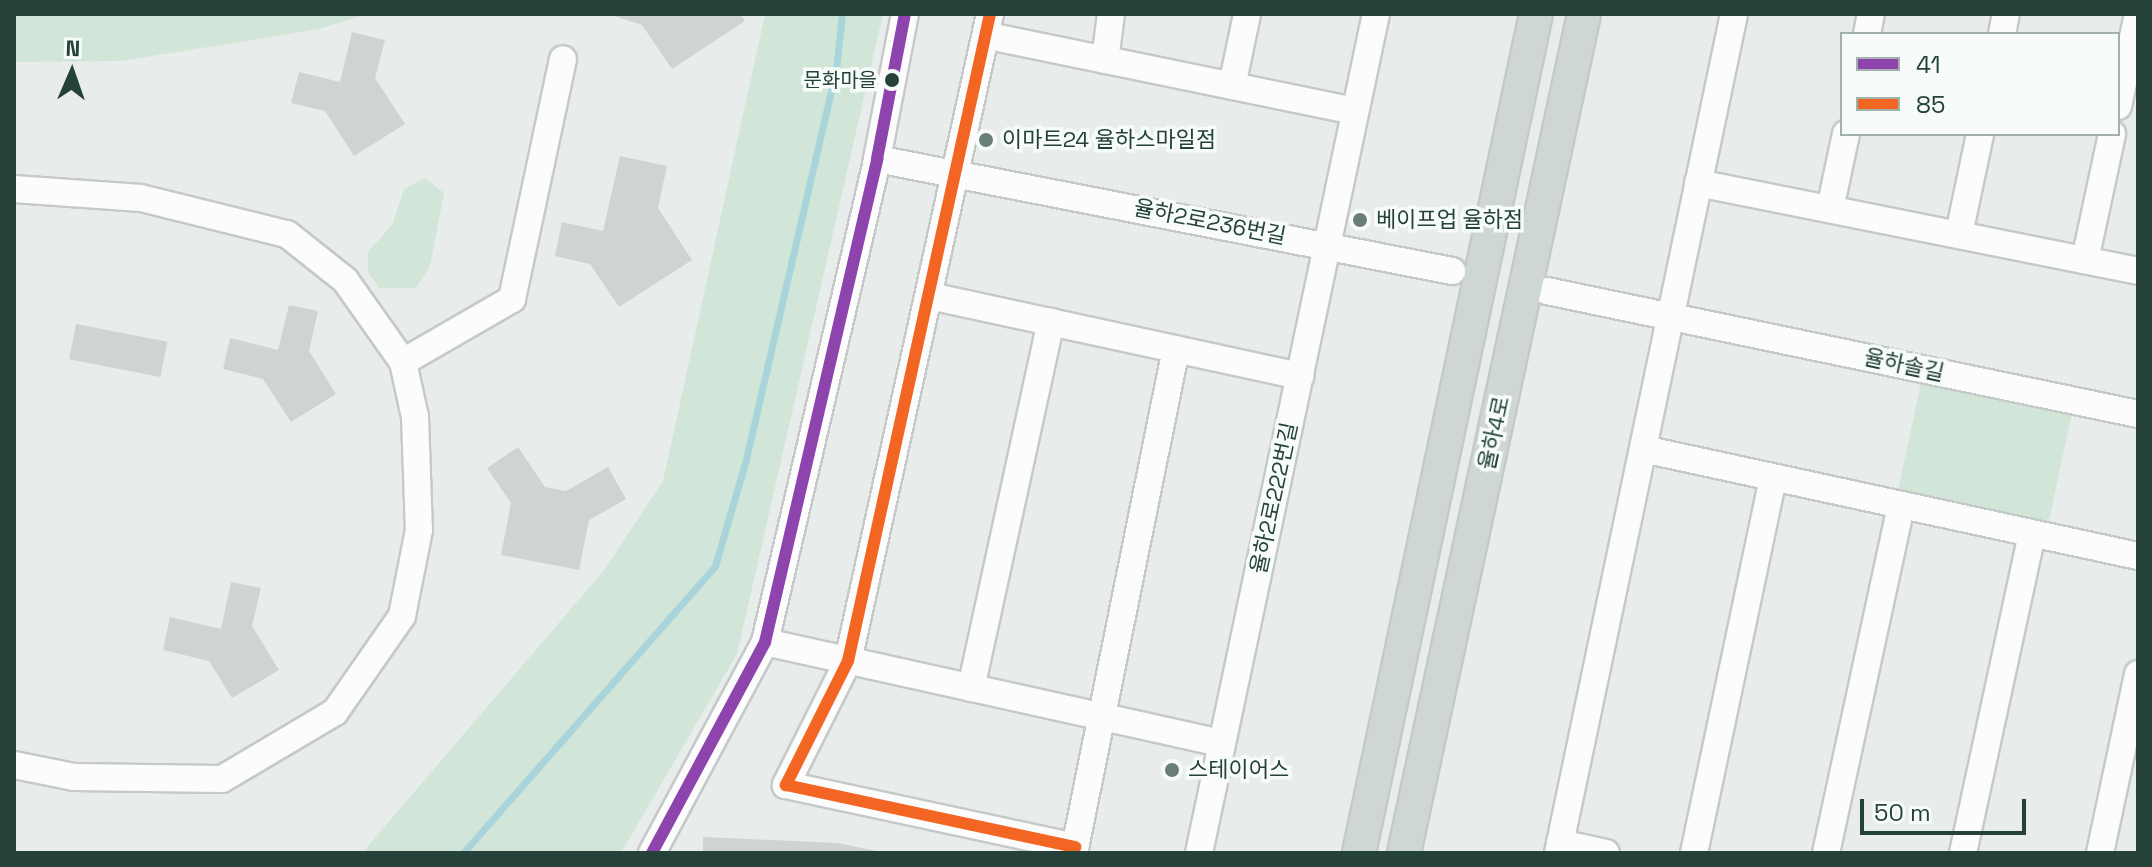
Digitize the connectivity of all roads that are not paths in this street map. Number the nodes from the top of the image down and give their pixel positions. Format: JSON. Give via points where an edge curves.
{"nodes":[{"id":1,"x":905,"y":14,"type":"edge"},
{"id":2,"x":1111,"y":14,"type":"edge"},
{"id":3,"x":1247,"y":14,"type":"edge"},
{"id":4,"x":1376,"y":14,"type":"edge"},
{"id":5,"x":1536,"y":14,"type":"edge"},
{"id":6,"x":1584,"y":14,"type":"edge"},
{"id":7,"x":1734,"y":14,"type":"edge"},
{"id":8,"x":2138,"y":14,"type":"edge"},
{"id":9,"x":989,"y":25,"type":"edge"},
{"id":10,"x":563,"y":59,"type":"dead end"},
{"id":11,"x":1105,"y":60,"type":"junction"},
{"id":12,"x":1232,"y":86,"type":"junction"},
{"id":13,"x":2120,"y":97,"type":"edge"},
{"id":14,"x":1354,"y":111,"type":"junction"},
{"id":15,"x":1846,"y":136,"type":"edge"},
{"id":16,"x":1980,"y":136,"type":"edge"},
{"id":17,"x":2112,"y":136,"type":"edge"},
{"id":18,"x":877,"y":159,"type":"junction"},
{"id":19,"x":959,"y":174,"type":"junction"},
{"id":20,"x":1698,"y":183,"type":"junction"},
{"id":21,"x":14,"y":189,"type":"edge"},
{"id":22,"x":1830,"y":209,"type":"junction"},
{"id":23,"x":1959,"y":234,"type":"junction"},
{"id":24,"x":1328,"y":245,"type":"junction"},
{"id":25,"x":2085,"y":260,"type":"junction"},
{"id":26,"x":1452,"y":271,"type":"dead end"},
{"id":27,"x":2138,"y":271,"type":"edge"},
{"id":28,"x":1547,"y":291,"type":"dead end"},
{"id":29,"x":930,"y":296,"type":"junction"},
{"id":30,"x":1670,"y":316,"type":"junction"},
{"id":31,"x":1051,"y":322,"type":"junction"},
{"id":32,"x":1176,"y":349,"type":"junction"},
{"id":33,"x":403,"y":362,"type":"junction"},
{"id":34,"x":1300,"y":376,"type":"junction"},
{"id":35,"x":2138,"y":414,"type":"edge"},
{"id":36,"x":1643,"y":449,"type":"junction"},
{"id":37,"x":1773,"y":478,"type":"junction"},
{"id":38,"x":1901,"y":505,"type":"junction"},
{"id":39,"x":2032,"y":533,"type":"junction"},
{"id":40,"x":2138,"y":556,"type":"edge"},
{"id":41,"x":765,"y":642,"type":"junction"},
{"id":42,"x":848,"y":661,"type":"junction"},
{"id":43,"x":2138,"y":674,"type":"edge"},
{"id":44,"x":971,"y":688,"type":"junction"},
{"id":45,"x":1102,"y":717,"type":"junction"},
{"id":46,"x":1222,"y":743,"type":"junction"},
{"id":47,"x":14,"y":765,"type":"edge"},
{"id":48,"x":1559,"y":848,"type":"edge"},
{"id":49,"x":1074,"y":850,"type":"edge"},
{"id":50,"x":652,"y":853,"type":"edge"},
{"id":51,"x":1199,"y":853,"type":"edge"},
{"id":52,"x":1359,"y":853,"type":"edge"},
{"id":53,"x":1404,"y":853,"type":"edge"},
{"id":54,"x":1606,"y":853,"type":"edge"},
{"id":55,"x":1694,"y":853,"type":"edge"},
{"id":56,"x":1826,"y":853,"type":"edge"},
{"id":57,"x":1963,"y":853,"type":"edge"},
{"id":58,"x":2100,"y":853,"type":"edge"}],
"edges":[{"from":1,"to":18,"type":"street"},
{"from":2,"to":11,"type":"street"},
{"from":3,"to":12,"type":"street"},
{"from":4,"to":14,"type":"street"},
{"from":5,"to":52,"type":"main road","name":"율하4로"},
{"from":6,"to":53,"type":"main road","name":"율하4로"},
{"from":7,"to":20,"type":"street"},
{"from":8,"to":13,"type":"street"},
{"from":9,"to":11,"type":"street"},
{"from":9,"to":19,"type":"street"},
{"from":10,"to":33,"type":"street","via":[[512,299]]},
{"from":11,"to":12,"type":"street"},
{"from":12,"to":14,"type":"street"},
{"from":14,"to":24,"type":"street"},
{"from":15,"to":22,"type":"street"},
{"from":16,"to":23,"type":"street"},
{"from":17,"to":25,"type":"street"},
{"from":18,"to":19,"type":"street","name":"율하2로236번길"},
{"from":18,"to":41,"type":"street"},
{"from":19,"to":24,"type":"street","name":"율하2로236번길"},
{"from":19,"to":29,"type":"street"},
{"from":20,"to":22,"type":"street"},
{"from":20,"to":30,"type":"street"},
{"from":21,"to":33,"type":"street","via":[[141,198],[287,234],[345,280]]},
{"from":22,"to":23,"type":"street"},
{"from":23,"to":25,"type":"street"},
{"from":24,"to":26,"type":"street","name":"율하2로236번길"},
{"from":24,"to":34,"type":"street","name":"율하2로222번길"},
{"from":25,"to":27,"type":"street"},
{"from":28,"to":30,"type":"street","name":"율하솔길"},
{"from":29,"to":31,"type":"street"},
{"from":29,"to":42,"type":"street"},
{"from":30,"to":35,"type":"street","name":"율하솔길"},
{"from":30,"to":36,"type":"street"},
{"from":31,"to":32,"type":"street"},
{"from":31,"to":44,"type":"street"},
{"from":32,"to":34,"type":"street"},
{"from":32,"to":45,"type":"street"},
{"from":33,"to":47,"type":"street","via":[[415,417],[419,530],[402,616],[335,712],[222,779],[74,777]]},
{"from":34,"to":46,"type":"street","name":"율하2로222번길"},
{"from":36,"to":37,"type":"street"},
{"from":36,"to":48,"type":"street"},
{"from":37,"to":38,"type":"street"},
{"from":37,"to":55,"type":"street"},
{"from":38,"to":39,"type":"street"},
{"from":38,"to":56,"type":"street"},
{"from":39,"to":40,"type":"street"},
{"from":39,"to":57,"type":"street"},
{"from":41,"to":42,"type":"street"},
{"from":41,"to":50,"type":"street"},
{"from":42,"to":44,"type":"street"},
{"from":42,"to":49,"type":"street","via":[[786,785]]},
{"from":43,"to":58,"type":"street"},
{"from":44,"to":45,"type":"street"},
{"from":45,"to":46,"type":"street"},
{"from":45,"to":49,"type":"street"},
{"from":46,"to":51,"type":"street","name":"율하2로222번길"},
{"from":48,"to":54,"type":"street"}]}
